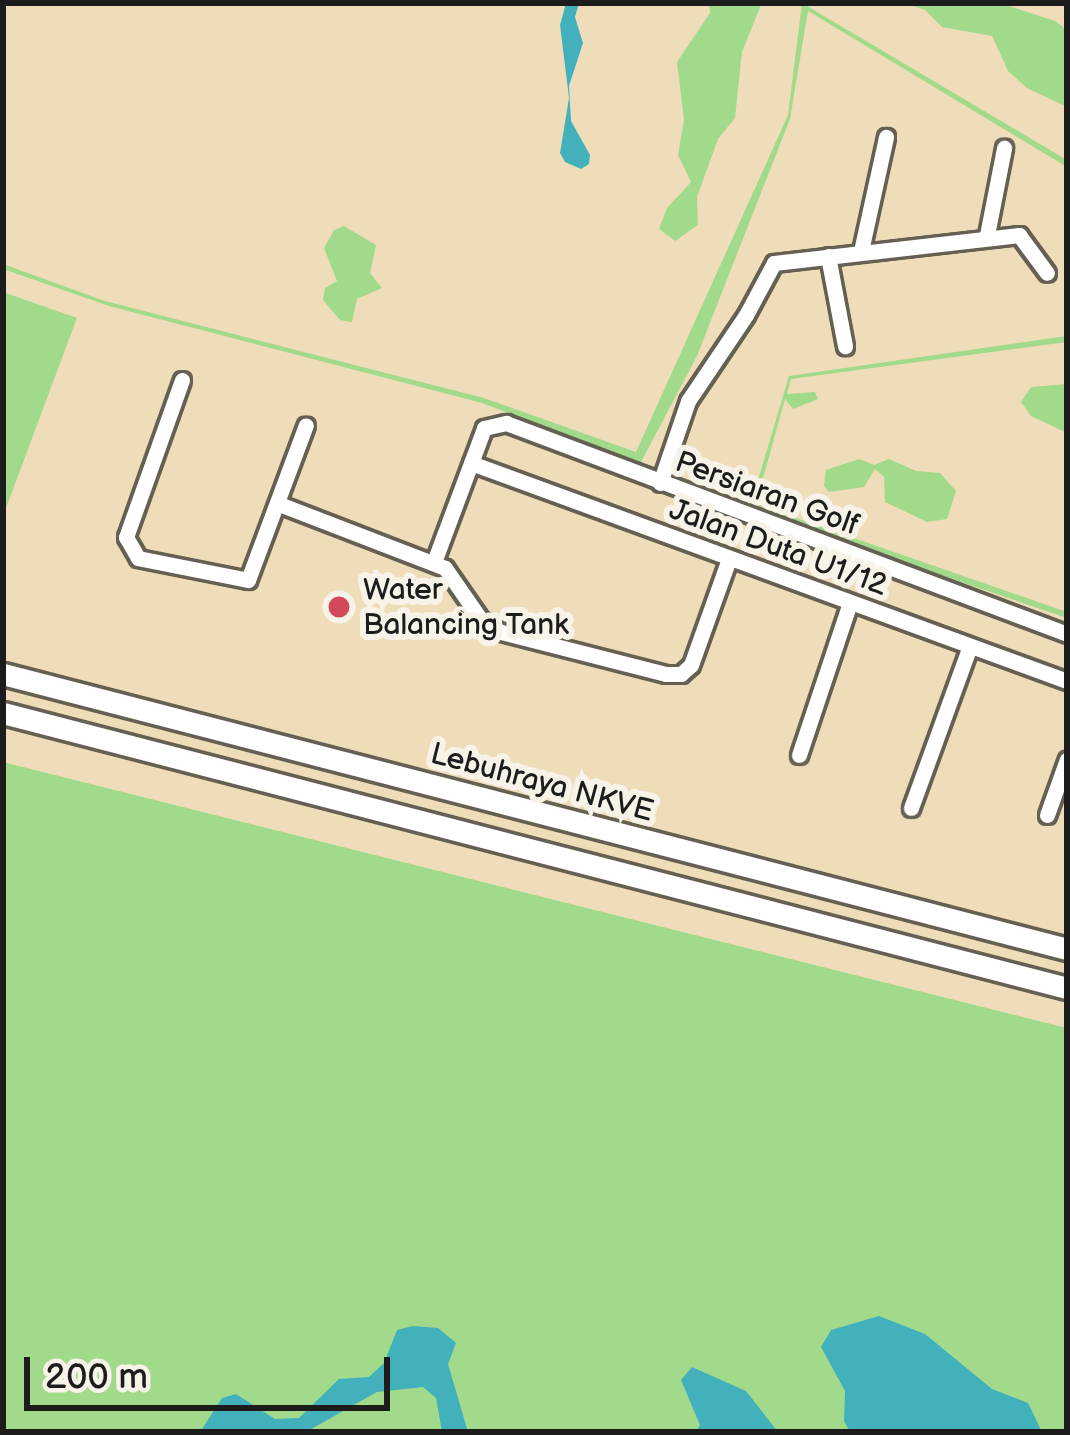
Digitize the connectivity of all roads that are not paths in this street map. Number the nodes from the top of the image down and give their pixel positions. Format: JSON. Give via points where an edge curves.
{"nodes":[{"id":1,"x":886,"y":137,"type":"dead end"},
{"id":2,"x":1004,"y":148,"type":"dead end"},
{"id":3,"x":987,"y":235,"type":"junction"},
{"id":4,"x":861,"y":251,"type":"junction"},
{"id":5,"x":828,"y":256,"type":"junction"},
{"id":6,"x":1047,"y":273,"type":"dead end"},
{"id":7,"x":845,"y":346,"type":"dead end"},
{"id":8,"x":182,"y":380,"type":"dead end"},
{"id":9,"x":306,"y":424,"type":"dead end"},
{"id":10,"x":471,"y":464,"type":"junction"},
{"id":11,"x":660,"y":483,"type":"junction"},
{"id":12,"x":278,"y":504,"type":"junction"},
{"id":13,"x":729,"y":559,"type":"junction"},
{"id":14,"x":434,"y":562,"type":"junction"},
{"id":15,"x":850,"y":603,"type":"junction"},
{"id":16,"x":1067,"y":634,"type":"edge"},
{"id":17,"x":970,"y":646,"type":"junction"},
{"id":18,"x":3,"y":674,"type":"edge"},
{"id":19,"x":1067,"y":681,"type":"edge"},
{"id":20,"x":3,"y":713,"type":"edge"},
{"id":21,"x":799,"y":755,"type":"dead end"},
{"id":22,"x":1067,"y":759,"type":"edge"},
{"id":23,"x":910,"y":808,"type":"dead end"},
{"id":24,"x":1047,"y":814,"type":"dead end"},
{"id":25,"x":1067,"y":949,"type":"edge"},
{"id":26,"x":1067,"y":988,"type":"edge"}],
"edges":[{"from":1,"to":4,"type":"street"},
{"from":2,"to":3,"type":"street"},
{"from":3,"to":4,"type":"street"},
{"from":3,"to":6,"type":"street","via":[[1025,239]]},
{"from":4,"to":5,"type":"street"},
{"from":5,"to":7,"type":"street"},
{"from":5,"to":11,"type":"street","via":[[768,266],[746,315],[688,401]]},
{"from":8,"to":12,"type":"street","via":[[128,548],[138,558],[240,583],[252,575]]},
{"from":9,"to":12,"type":"street"},
{"from":10,"to":11,"type":"street","name":"Persiaran Golf","via":[[484,428],[506,423]]},
{"from":10,"to":13,"type":"street","name":"Jalan Duta U1/12"},
{"from":10,"to":14,"type":"street"},
{"from":11,"to":16,"type":"street","name":"Persiaran Golf"},
{"from":12,"to":14,"type":"street"},
{"from":13,"to":14,"type":"street","via":[[681,674],[501,632],[481,620],[454,577]]},
{"from":13,"to":15,"type":"street","name":"Jalan Duta U1/12"},
{"from":15,"to":17,"type":"street","name":"Jalan Duta U1/12"},
{"from":15,"to":21,"type":"street"},
{"from":17,"to":19,"type":"street","name":"Jalan Duta U1/12"},
{"from":17,"to":23,"type":"street"},
{"from":18,"to":25,"type":"highway","name":"Lebuhraya NKVE"},
{"from":20,"to":26,"type":"highway"},
{"from":22,"to":24,"type":"street"}]}
